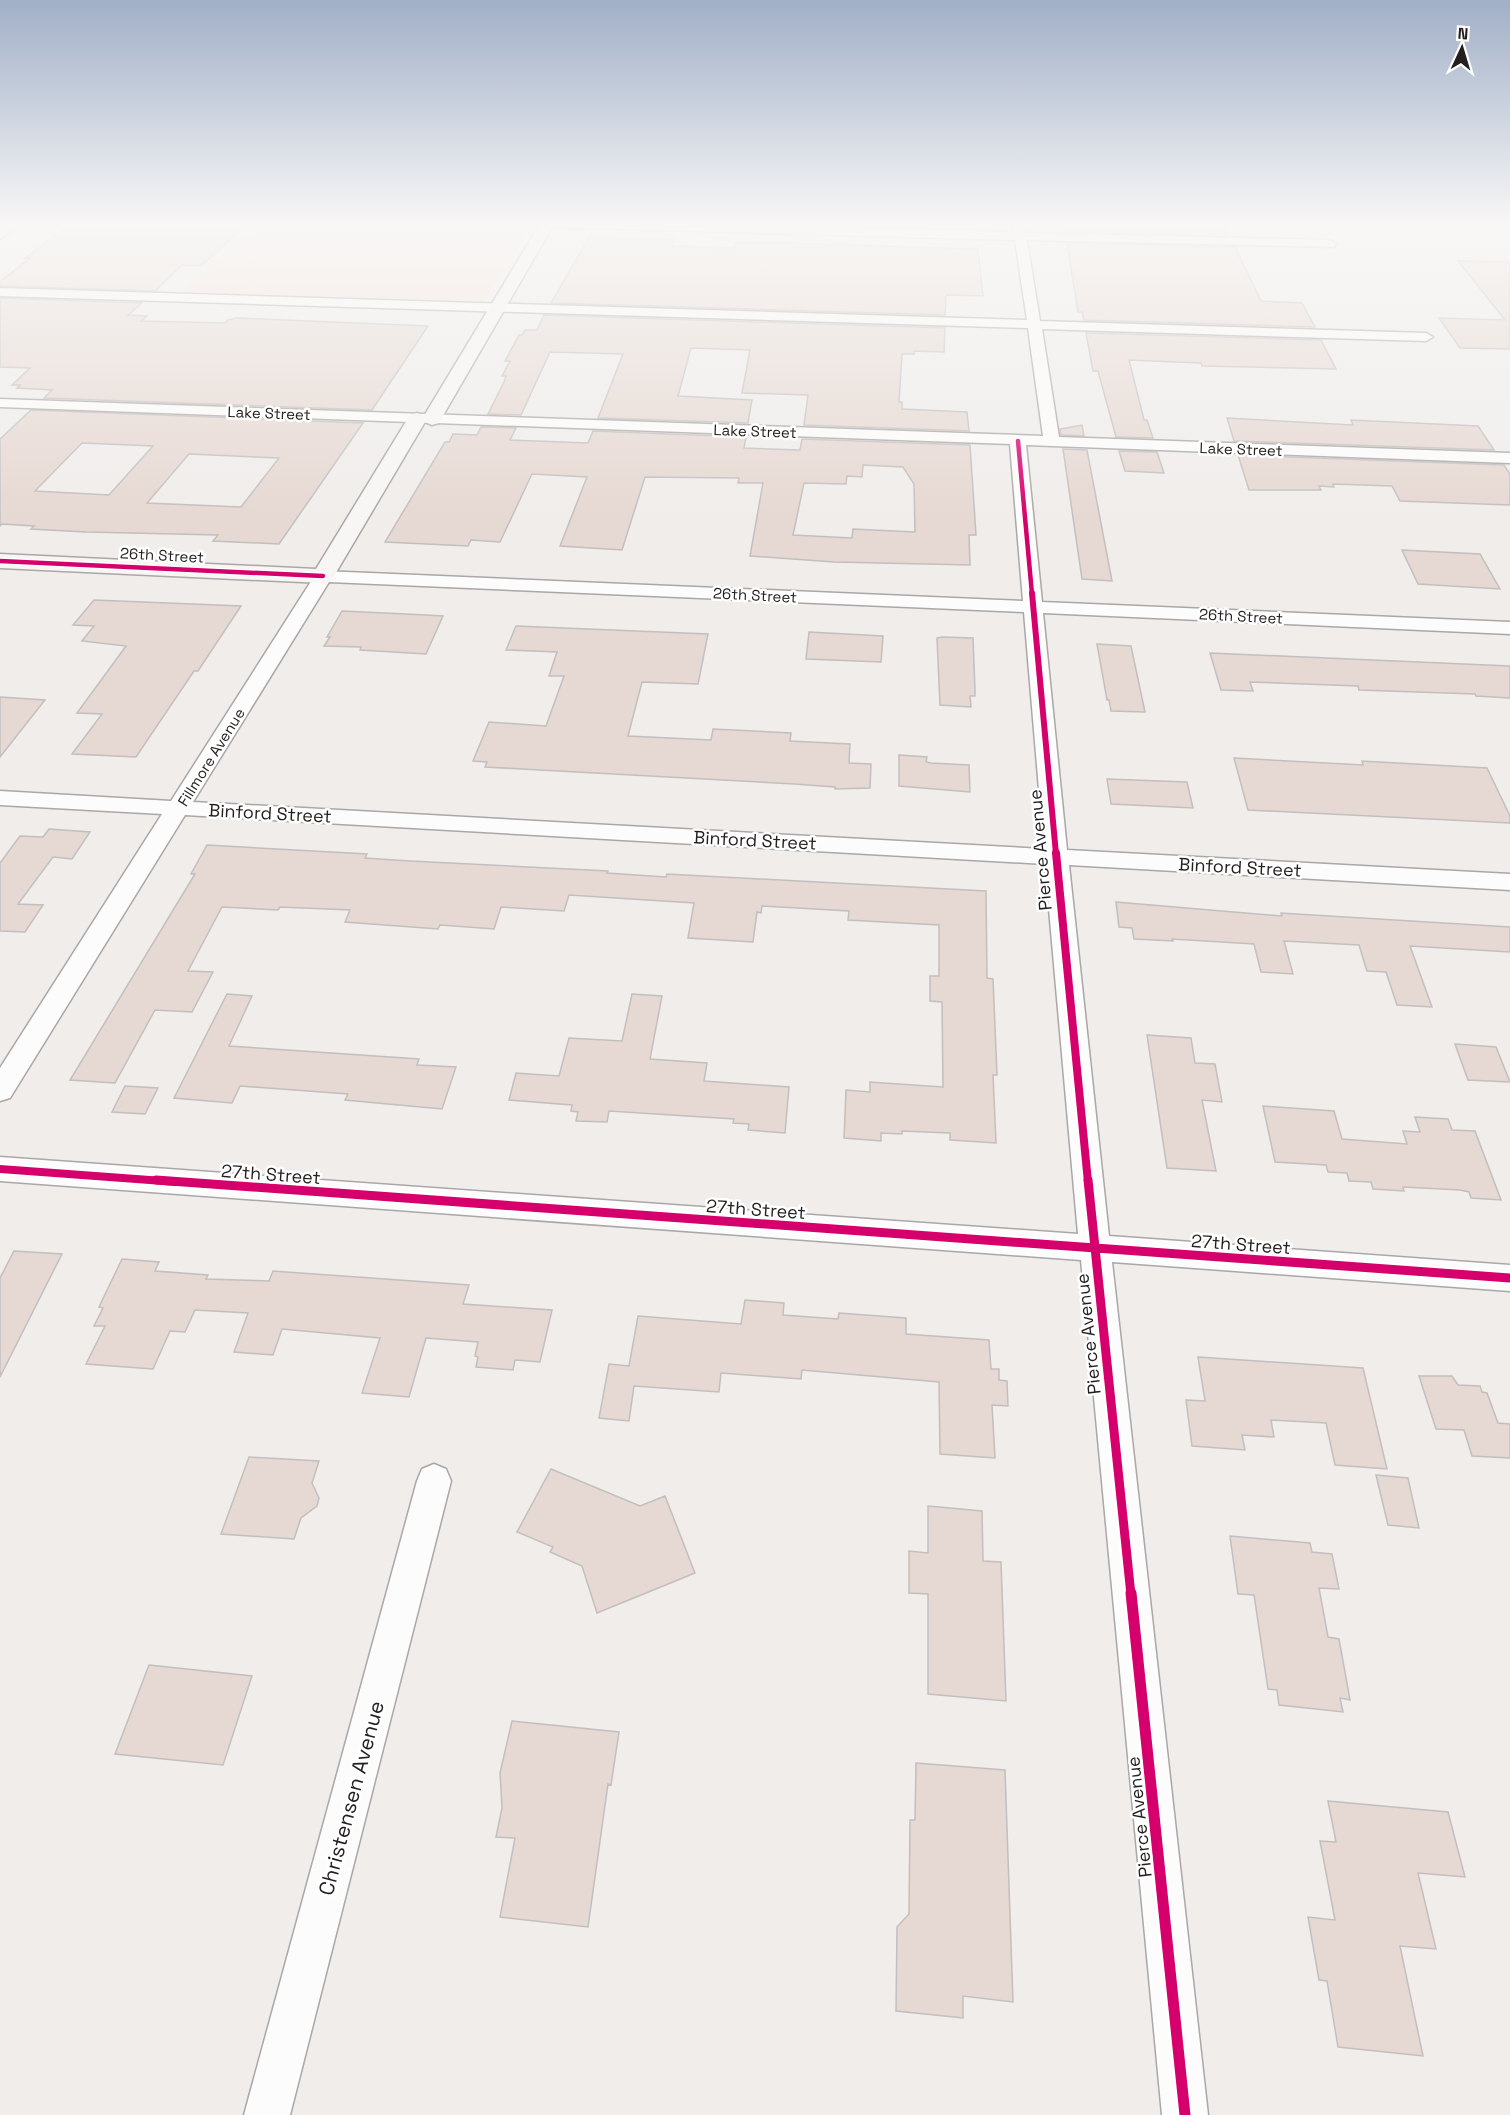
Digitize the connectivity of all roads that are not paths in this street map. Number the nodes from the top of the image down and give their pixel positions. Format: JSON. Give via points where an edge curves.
{"nodes":[{"id":1,"x":488,"y":323,"type":"edge"},
{"id":2,"x":961,"y":323,"type":"edge"},
{"id":3,"x":1034,"y":325,"type":"junction"},
{"id":4,"x":1426,"y":337,"type":"dead end"},
{"id":5,"x":0,"y":403,"type":"edge"},
{"id":6,"x":424,"y":419,"type":"junction"},
{"id":7,"x":1018,"y":441,"type":"junction"},
{"id":8,"x":1052,"y":442,"type":"junction"},
{"id":9,"x":1510,"y":458,"type":"edge"},
{"id":10,"x":0,"y":561,"type":"edge"},
{"id":11,"x":323,"y":576,"type":"junction"},
{"id":12,"x":1034,"y":607,"type":"junction"},
{"id":13,"x":1510,"y":628,"type":"edge"},
{"id":14,"x":0,"y":798,"type":"edge"},
{"id":15,"x":179,"y":808,"type":"junction"},
{"id":16,"x":1056,"y":857,"type":"junction"},
{"id":17,"x":1510,"y":882,"type":"edge"},
{"id":18,"x":0,"y":1091,"type":"edge"},
{"id":19,"x":0,"y":1169,"type":"edge"},
{"id":20,"x":1095,"y":1248,"type":"junction"},
{"id":21,"x":1510,"y":1278,"type":"edge"},
{"id":22,"x":434,"y":1481,"type":"dead end"},
{"id":23,"x":267,"y":2115,"type":"edge"},
{"id":24,"x":1185,"y":2115,"type":"edge"}],
"edges":[{"from":1,"to":6,"type":"street","name":"Fillmore Avenue"},
{"from":2,"to":3,"type":"street"},
{"from":3,"to":4,"type":"street"},
{"from":3,"to":8,"type":"street"},
{"from":5,"to":6,"type":"street","name":"Lake Street"},
{"from":6,"to":7,"type":"street","name":"Lake Street"},
{"from":6,"to":11,"type":"street","name":"Fillmore Avenue"},
{"from":7,"to":8,"type":"street","name":"Lake Street"},
{"from":7,"to":12,"type":"street","name":"Pierce Avenue"},
{"from":8,"to":9,"type":"street","name":"Lake Street"},
{"from":10,"to":11,"type":"street","name":"26th Street"},
{"from":11,"to":12,"type":"street","name":"26th Street"},
{"from":11,"to":15,"type":"street","name":"Fillmore Avenue"},
{"from":12,"to":13,"type":"street","name":"26th Street"},
{"from":12,"to":16,"type":"street","name":"Pierce Avenue"},
{"from":14,"to":15,"type":"street","name":"Binford Street"},
{"from":15,"to":16,"type":"street","name":"Binford Street"},
{"from":15,"to":18,"type":"street","name":"Fillmore Avenue"},
{"from":16,"to":17,"type":"street","name":"Binford Street"},
{"from":16,"to":20,"type":"street","name":"Pierce Avenue"},
{"from":19,"to":20,"type":"street","name":"27th Street"},
{"from":20,"to":21,"type":"street","name":"27th Street"},
{"from":20,"to":24,"type":"street","name":"Pierce Avenue"},
{"from":22,"to":23,"type":"street","name":"Christensen Avenue"}]}
